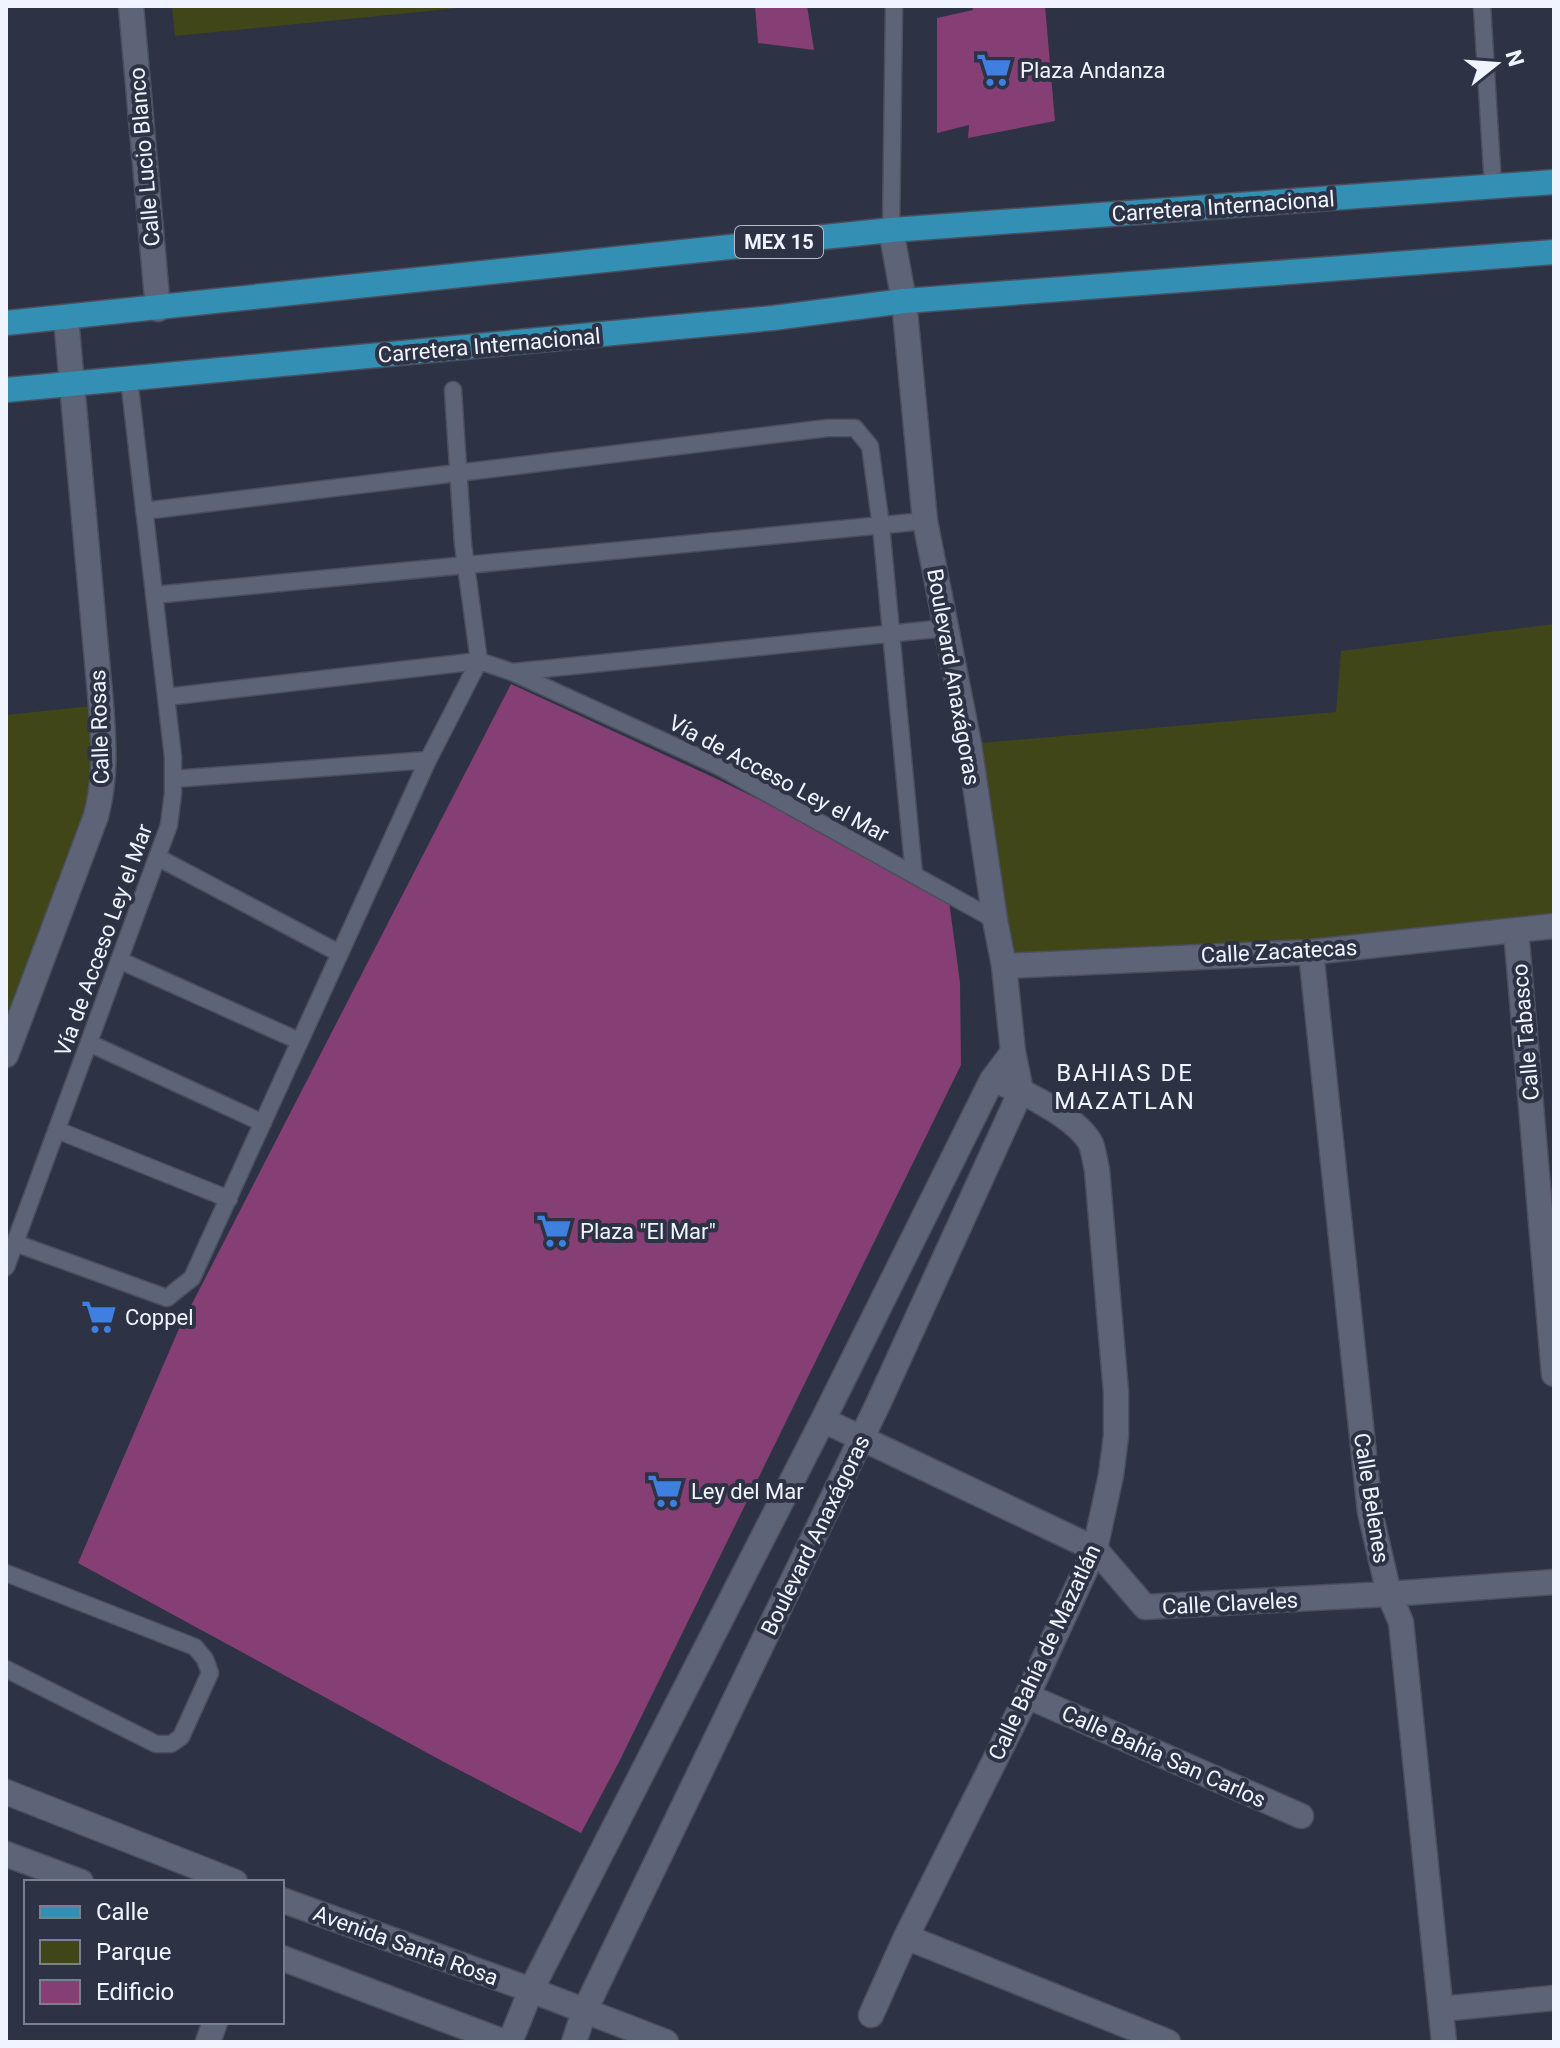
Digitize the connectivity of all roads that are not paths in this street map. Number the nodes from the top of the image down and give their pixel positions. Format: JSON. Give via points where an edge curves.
{"nodes":[{"id":1,"x":131,"y":6,"type":"edge"},
{"id":2,"x":894,"y":6,"type":"edge"},
{"id":3,"x":1482,"y":6,"type":"edge"},
{"id":4,"x":1554,"y":182,"type":"edge"},
{"id":5,"x":1493,"y":186,"type":"junction"},
{"id":6,"x":891,"y":230,"type":"junction"},
{"id":7,"x":1554,"y":252,"type":"edge"},
{"id":8,"x":904,"y":301,"type":"junction"},
{"id":9,"x":158,"y":309,"type":"junction"},
{"id":10,"x":66,"y":318,"type":"junction"},
{"id":11,"x":6,"y":323,"type":"edge"},
{"id":12,"x":129,"y":379,"type":"junction"},
{"id":13,"x":73,"y":383,"type":"junction"},
{"id":14,"x":6,"y":390,"type":"edge"},
{"id":15,"x":453,"y":390,"type":"dead end"},
{"id":16,"x":459,"y":472,"type":"junction"},
{"id":17,"x":144,"y":511,"type":"junction"},
{"id":18,"x":925,"y":521,"type":"junction"},
{"id":19,"x":881,"y":526,"type":"junction"},
{"id":20,"x":467,"y":565,"type":"junction"},
{"id":21,"x":154,"y":595,"type":"junction"},
{"id":22,"x":946,"y":628,"type":"junction"},
{"id":23,"x":891,"y":634,"type":"junction"},
{"id":24,"x":479,"y":661,"type":"junction"},
{"id":25,"x":512,"y":672,"type":"junction"},
{"id":26,"x":166,"y":697,"type":"junction"},
{"id":27,"x":428,"y":760,"type":"junction"},
{"id":28,"x":173,"y":779,"type":"junction"},
{"id":29,"x":157,"y":857,"type":"junction"},
{"id":30,"x":914,"y":875,"type":"junction"},
{"id":31,"x":995,"y":920,"type":"junction"},
{"id":32,"x":1554,"y":926,"type":"edge"},
{"id":33,"x":1516,"y":930,"type":"junction"},
{"id":34,"x":1311,"y":952,"type":"junction"},
{"id":35,"x":339,"y":953,"type":"junction"},
{"id":36,"x":119,"y":960,"type":"junction"},
{"id":37,"x":1004,"y":966,"type":"junction"},
{"id":38,"x":299,"y":1041,"type":"junction"},
{"id":39,"x":89,"y":1043,"type":"junction"},
{"id":40,"x":1013,"y":1052,"type":"junction"},
{"id":41,"x":6,"y":1055,"type":"edge"},
{"id":42,"x":992,"y":1080,"type":"junction"},
{"id":43,"x":1021,"y":1091,"type":"junction"},
{"id":44,"x":263,"y":1123,"type":"junction"},
{"id":45,"x":57,"y":1130,"type":"junction"},
{"id":46,"x":229,"y":1199,"type":"junction"},
{"id":47,"x":15,"y":1243,"type":"junction"},
{"id":48,"x":6,"y":1267,"type":"edge"},
{"id":49,"x":1554,"y":1374,"type":"edge"},
{"id":50,"x":823,"y":1420,"type":"junction"},
{"id":51,"x":861,"y":1439,"type":"junction"},
{"id":52,"x":1095,"y":1549,"type":"junction"},
{"id":53,"x":6,"y":1573,"type":"edge"},
{"id":54,"x":1554,"y":1582,"type":"edge"},
{"id":55,"x":1389,"y":1594,"type":"junction"},
{"id":56,"x":6,"y":1669,"type":"edge"},
{"id":57,"x":1027,"y":1696,"type":"junction"},
{"id":58,"x":6,"y":1792,"type":"edge"},
{"id":59,"x":1301,"y":1816,"type":"dead end"},
{"id":60,"x":6,"y":1854,"type":"edge"},
{"id":61,"x":76,"y":1880,"type":"edge"},
{"id":62,"x":230,"y":1880,"type":"edge"},
{"id":63,"x":284,"y":1901,"type":"edge"},
{"id":64,"x":906,"y":1937,"type":"junction"},
{"id":65,"x":284,"y":1959,"type":"edge"},
{"id":66,"x":531,"y":1990,"type":"junction"},
{"id":67,"x":1554,"y":1998,"type":"edge"},
{"id":68,"x":1441,"y":2009,"type":"junction"},
{"id":69,"x":584,"y":2012,"type":"junction"},
{"id":70,"x":871,"y":2015,"type":"dead end"},
{"id":71,"x":507,"y":2042,"type":"edge"},
{"id":72,"x":574,"y":2042,"type":"edge"},
{"id":73,"x":666,"y":2042,"type":"edge"},
{"id":74,"x":1168,"y":2042,"type":"edge"},
{"id":75,"x":1444,"y":2042,"type":"edge"}],
"edges":[{"from":1,"to":9,"type":"street","name":"Calle Lucio Blanco"},
{"from":2,"to":6,"type":"lane"},
{"from":3,"to":5,"type":"lane"},
{"from":4,"to":5,"type":"main road","name":"Carretera Internacional","number":"MEX 15"},
{"from":5,"to":6,"type":"main road","name":"Carretera Internacional","number":"MEX 15"},
{"from":6,"to":8,"type":"street"},
{"from":6,"to":9,"type":"main road","name":"Carretera Internacional","number":"MEX 15"},
{"from":7,"to":8,"type":"main road","name":"Carretera Internacional"},
{"from":8,"to":12,"type":"main road","name":"Carretera Internacional"},
{"from":8,"to":18,"type":"street","name":"Boulevard Anaxágoras"},
{"from":9,"to":10,"type":"main road","name":"Carretera Internacional","number":"MEX 15"},
{"from":10,"to":11,"type":"main road","name":"Carretera Internacional","number":"MEX 15"},
{"from":10,"to":13,"type":"street"},
{"from":12,"to":13,"type":"main road","name":"Carretera Internacional"},
{"from":12,"to":17,"type":"lane","name":"Vía de Acceso Ley el Mar"},
{"from":13,"to":14,"type":"main road","name":"Carretera Internacional"},
{"from":13,"to":41,"type":"street","name":"Calle Rosas","via":[[104,788]]},
{"from":15,"to":16,"type":"lane"},
{"from":16,"to":17,"type":"lane"},
{"from":16,"to":19,"type":"lane","via":[[855,428],[870,446]]},
{"from":16,"to":20,"type":"lane"},
{"from":17,"to":21,"type":"lane","name":"Vía de Acceso Ley el Mar"},
{"from":18,"to":19,"type":"lane"},
{"from":18,"to":22,"type":"street","name":"Boulevard Anaxágoras"},
{"from":19,"to":20,"type":"lane"},
{"from":19,"to":23,"type":"lane"},
{"from":20,"to":21,"type":"lane"},
{"from":20,"to":24,"type":"lane"},
{"from":21,"to":26,"type":"lane","name":"Vía de Acceso Ley el Mar"},
{"from":22,"to":23,"type":"lane"},
{"from":22,"to":31,"type":"street","name":"Boulevard Anaxágoras"},
{"from":23,"to":25,"type":"lane"},
{"from":23,"to":30,"type":"lane"},
{"from":24,"to":25,"type":"lane","name":"Vía de Acceso Ley el Mar"},
{"from":24,"to":26,"type":"lane"},
{"from":24,"to":27,"type":"lane"},
{"from":25,"to":30,"type":"lane","name":"Vía de Acceso Ley el Mar","via":[[718,766]]},
{"from":26,"to":28,"type":"lane","name":"Vía de Acceso Ley el Mar"},
{"from":27,"to":28,"type":"lane"},
{"from":27,"to":35,"type":"lane"},
{"from":28,"to":29,"type":"lane","name":"Vía de Acceso Ley el Mar","via":[[169,825]]},
{"from":29,"to":35,"type":"lane"},
{"from":29,"to":36,"type":"lane","name":"Vía de Acceso Ley el Mar"},
{"from":30,"to":31,"type":"lane","name":"Vía de Acceso Ley el Mar"},
{"from":31,"to":37,"type":"street","name":"Boulevard Anaxágoras"},
{"from":32,"to":33,"type":"street","name":"Calle Zacatecas"},
{"from":33,"to":34,"type":"street","name":"Calle Zacatecas"},
{"from":33,"to":49,"type":"street","name":"Calle Tabasco"},
{"from":34,"to":37,"type":"street","name":"Calle Zacatecas"},
{"from":34,"to":55,"type":"street","name":"Calle Belenes","via":[[1370,1512]]},
{"from":35,"to":38,"type":"lane"},
{"from":36,"to":38,"type":"lane"},
{"from":36,"to":39,"type":"lane","name":"Vía de Acceso Ley el Mar"},
{"from":37,"to":40,"type":"street","name":"Boulevard Anaxágoras"},
{"from":38,"to":44,"type":"lane"},
{"from":39,"to":44,"type":"lane"},
{"from":39,"to":45,"type":"lane","name":"Vía de Acceso Ley el Mar"},
{"from":40,"to":42,"type":"street","name":"Boulevard Anaxágoras"},
{"from":40,"to":43,"type":"street","name":"Boulevard Anaxágoras"},
{"from":42,"to":43,"type":"street","name":"Calle Bahía de Mazatlán"},
{"from":42,"to":50,"type":"street","name":"Boulevard Anaxágoras"},
{"from":43,"to":51,"type":"street","name":"Boulevard Anaxágoras"},
{"from":43,"to":52,"type":"street","name":"Calle Bahía de Mazatlán","via":[[1077,1125],[1091,1145],[1097,1170],[1116,1436]]},
{"from":44,"to":46,"type":"lane"},
{"from":45,"to":46,"type":"lane"},
{"from":45,"to":47,"type":"lane","name":"Vía de Acceso Ley el Mar"},
{"from":46,"to":47,"type":"lane","via":[[192,1278],[167,1298]]},
{"from":47,"to":48,"type":"lane","name":"Vía de Acceso Ley el Mar"},
{"from":50,"to":51,"type":"street","name":"Calle Claveles"},
{"from":50,"to":66,"type":"street","name":"Boulevard Anaxágoras"},
{"from":51,"to":52,"type":"street","name":"Calle Claveles"},
{"from":51,"to":69,"type":"street","name":"Boulevard Anaxágoras"},
{"from":52,"to":55,"type":"street","name":"Calle Claveles","via":[[1145,1607]]},
{"from":52,"to":57,"type":"street","name":"Calle Bahía de Mazatlán"},
{"from":53,"to":56,"type":"lane","via":[[195,1647],[210,1673],[181,1737],[171,1744],[156,1744]]},
{"from":54,"to":55,"type":"street","name":"Calle Claveles"},
{"from":55,"to":68,"type":"street","name":"Calle Belenes","via":[[1401,1622]]},
{"from":57,"to":59,"type":"street","name":"Calle Bahía San Carlos"},
{"from":57,"to":64,"type":"street","name":"Calle Bahía de Mazatlán"},
{"from":58,"to":62,"type":"street"},
{"from":60,"to":61,"type":"street"},
{"from":63,"to":66,"type":"street","name":"Avenida Santa Rosa"},
{"from":64,"to":70,"type":"street","name":"Calle Bahía de Mazatlán"},
{"from":64,"to":74,"type":"street"},
{"from":65,"to":71,"type":"street"},
{"from":66,"to":69,"type":"street","name":"Avenida Santa Rosa"},
{"from":66,"to":71,"type":"street"},
{"from":67,"to":68,"type":"street"},
{"from":68,"to":75,"type":"street","name":"Calle Belenes"},
{"from":69,"to":72,"type":"street"},
{"from":69,"to":73,"type":"street","name":"Avenida Santa Rosa"}]}
